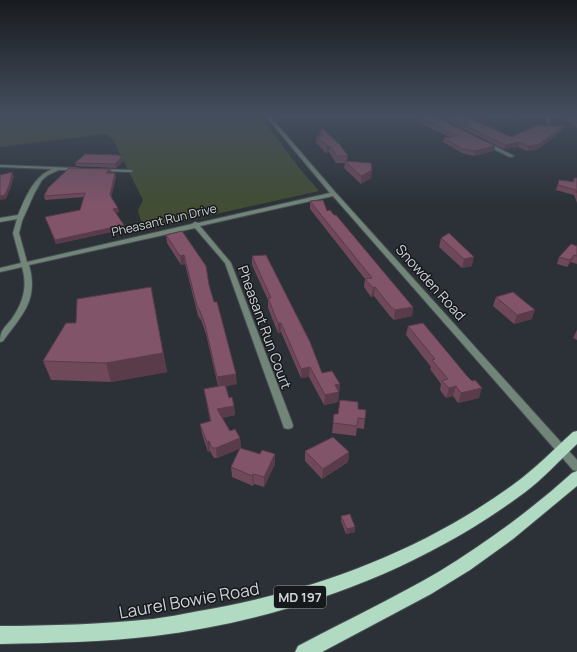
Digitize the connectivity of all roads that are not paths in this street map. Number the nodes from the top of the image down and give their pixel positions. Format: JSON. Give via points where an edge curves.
{"nodes":[{"id":1,"x":292,"y":144,"type":"edge"},
{"id":2,"x":489,"y":144,"type":"edge"},
{"id":3,"x":512,"y":156,"type":"dead end"},
{"id":4,"x":0,"y":166,"type":"edge"},
{"id":5,"x":59,"y":168,"type":"junction"},
{"id":6,"x":83,"y":169,"type":"edge"},
{"id":7,"x":91,"y":170,"type":"edge"},
{"id":8,"x":131,"y":171,"type":"dead end"},
{"id":9,"x":334,"y":194,"type":"junction"},
{"id":10,"x":19,"y":217,"type":"junction"},
{"id":11,"x":0,"y":220,"type":"edge"},
{"id":12,"x":194,"y":224,"type":"junction"},
{"id":13,"x":26,"y":264,"type":"junction"},
{"id":14,"x":0,"y":270,"type":"edge"},
{"id":15,"x":0,"y":339,"type":"edge"},
{"id":16,"x":288,"y":425,"type":"dead end"},
{"id":17,"x":577,"y":436,"type":"edge"},
{"id":18,"x":563,"y":451,"type":"junction"},
{"id":19,"x":577,"y":467,"type":"edge"},
{"id":20,"x":577,"y":477,"type":"edge"},
{"id":21,"x":0,"y":635,"type":"edge"},
{"id":22,"x":304,"y":652,"type":"edge"}],
"edges":[{"from":1,"to":9,"type":"street","name":"Snowden Road"},
{"from":2,"to":3,"type":"street"},
{"from":4,"to":5,"type":"street"},
{"from":5,"to":6,"type":"street"},
{"from":5,"to":10,"type":"street","via":[[42,177]]},
{"from":7,"to":8,"type":"street"},
{"from":9,"to":12,"type":"street","name":"Pheasant Run Drive"},
{"from":9,"to":18,"type":"street","name":"Snowden Road"},
{"from":10,"to":11,"type":"street"},
{"from":10,"to":13,"type":"street","via":[[16,232]]},
{"from":12,"to":13,"type":"street","name":"Pheasant Run Drive"},
{"from":12,"to":16,"type":"street","name":"Pheasant Run Court","via":[[228,263]]},
{"from":13,"to":14,"type":"street","name":"Pheasant Run Drive"},
{"from":13,"to":15,"type":"street","via":[[29,286],[25,303]]},
{"from":17,"to":18,"type":"main road","name":"Laurel Bowie Road","number":"MD 197"},
{"from":18,"to":19,"type":"street","name":"Snowden Road"},
{"from":18,"to":21,"type":"main road","name":"Laurel Bowie Road","number":"MD 197","via":[[498,503],[435,542],[371,573],[329,588],[242,612],[164,626],[94,635]]},
{"from":20,"to":22,"type":"main road","via":[[517,528],[464,565],[401,602]]}]}
